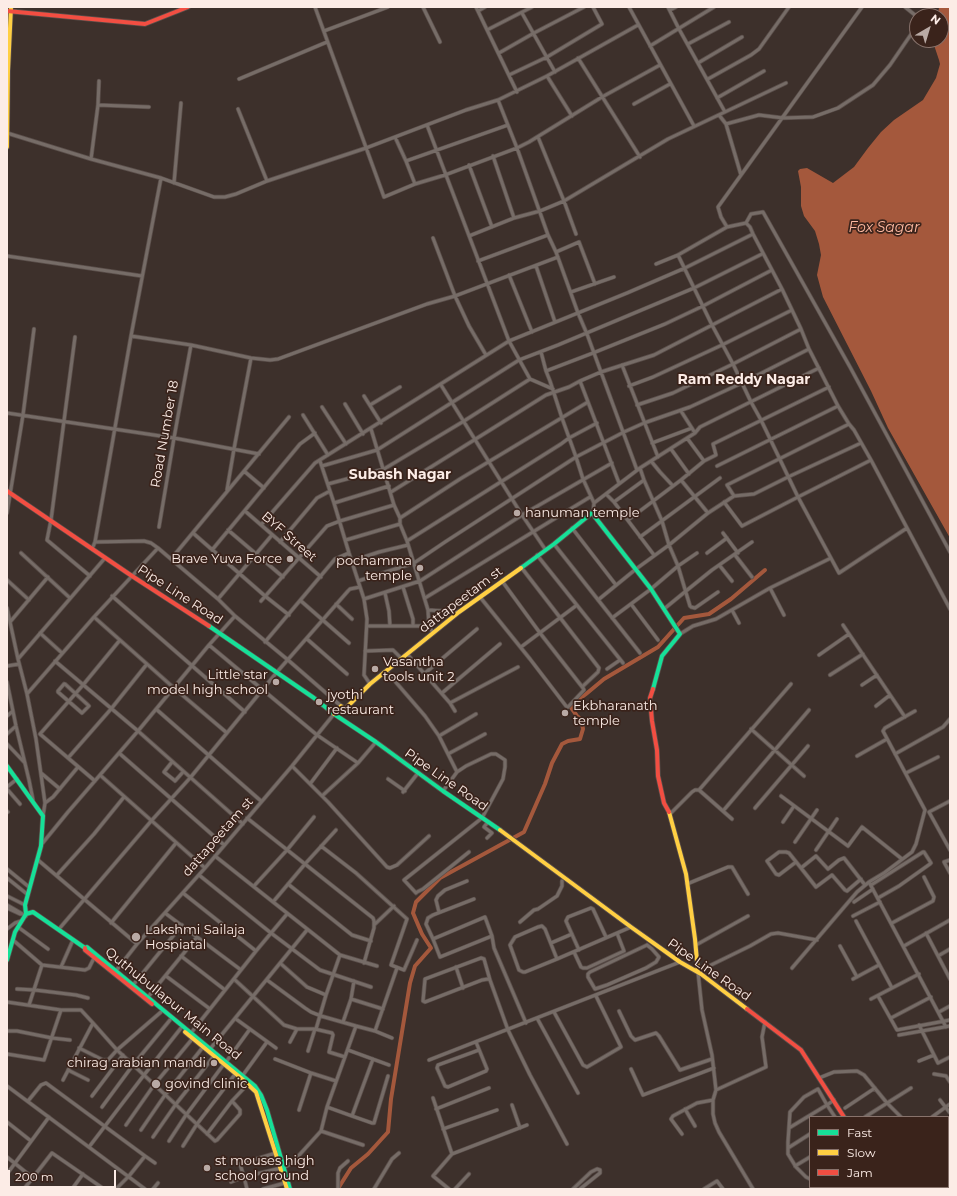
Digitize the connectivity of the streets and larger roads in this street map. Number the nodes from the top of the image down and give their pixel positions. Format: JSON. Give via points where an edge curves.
{"nodes":[{"id":1,"x":188,"y":7,"type":"edge"},
{"id":2,"x":314,"y":7,"type":"edge"},
{"id":3,"x":388,"y":7,"type":"edge"},
{"id":4,"x":423,"y":7,"type":"edge"},
{"id":5,"x":476,"y":7,"type":"edge"},
{"id":6,"x":485,"y":7,"type":"edge"},
{"id":7,"x":532,"y":7,"type":"edge"},
{"id":8,"x":584,"y":7,"type":"edge"},
{"id":9,"x":593,"y":7,"type":"edge"},
{"id":10,"x":628,"y":7,"type":"edge"},
{"id":11,"x":676,"y":7,"type":"edge"},
{"id":12,"x":714,"y":7,"type":"edge"},
{"id":13,"x":789,"y":7,"type":"edge"},
{"id":14,"x":862,"y":7,"type":"edge"},
{"id":15,"x":905,"y":7,"type":"edge"},
{"id":16,"x":669,"y":9,"type":"edge"},
{"id":17,"x":10,"y":10,"type":"edge"},
{"id":18,"x":478,"y":11,"type":"junction"},
{"id":19,"x":522,"y":13,"type":"junction"},
{"id":20,"x":729,"y":22,"type":"dead end"},
{"id":21,"x":638,"y":25,"type":"junction"},
{"id":22,"x":678,"y":29,"type":"junction"},
{"id":23,"x":486,"y":30,"type":"junction"},
{"id":24,"x":324,"y":31,"type":"junction"},
{"id":25,"x":534,"y":33,"type":"junction"},
{"id":26,"x":742,"y":37,"type":"dead end"},
{"id":27,"x":327,"y":42,"type":"junction"},
{"id":28,"x":440,"y":42,"type":"dead end"},
{"id":29,"x":688,"y":44,"type":"junction"},
{"id":30,"x":650,"y":46,"type":"junction"},
{"id":31,"x":499,"y":53,"type":"junction"},
{"id":32,"x":547,"y":57,"type":"junction"},
{"id":33,"x":578,"y":58,"type":"junction"},
{"id":34,"x":698,"y":63,"type":"junction"},
{"id":35,"x":660,"y":65,"type":"junction"},
{"id":36,"x":764,"y":71,"type":"dead end"},
{"id":37,"x":555,"y":72,"type":"junction"},
{"id":38,"x":509,"y":74,"type":"junction"},
{"id":39,"x":547,"y":76,"type":"junction"},
{"id":40,"x":239,"y":79,"type":"dead end"},
{"id":41,"x":708,"y":79,"type":"junction"},
{"id":42,"x":99,"y":81,"type":"dead end"},
{"id":43,"x":786,"y":83,"type":"dead end"},
{"id":44,"x":670,"y":84,"type":"junction"},
{"id":45,"x":517,"y":92,"type":"junction"},
{"id":46,"x":602,"y":97,"type":"junction"},
{"id":47,"x":717,"y":98,"type":"junction"},
{"id":48,"x":498,"y":100,"type":"junction"},
{"id":49,"x":181,"y":103,"type":"dead end"},
{"id":50,"x":634,"y":104,"type":"dead end"},
{"id":51,"x":98,"y":105,"type":"junction"},
{"id":52,"x":149,"y":107,"type":"dead end"},
{"id":53,"x":238,"y":108,"type":"dead end"},
{"id":54,"x":725,"y":112,"type":"junction"},
{"id":55,"x":719,"y":115,"type":"junction"},
{"id":56,"x":572,"y":116,"type":"junction"},
{"id":57,"x":783,"y":118,"type":"junction"},
{"id":58,"x":726,"y":124,"type":"junction"},
{"id":59,"x":427,"y":125,"type":"junction"},
{"id":60,"x":508,"y":125,"type":"junction"},
{"id":61,"x":694,"y":126,"type":"junction"},
{"id":62,"x":7,"y":133,"type":"edge"},
{"id":63,"x":395,"y":137,"type":"junction"},
{"id":64,"x":538,"y":137,"type":"junction"},
{"id":65,"x":7,"y":146,"type":"edge"},
{"id":66,"x":366,"y":148,"type":"junction"},
{"id":67,"x":517,"y":148,"type":"junction"},
{"id":68,"x":436,"y":149,"type":"junction"},
{"id":69,"x":493,"y":156,"type":"junction"},
{"id":70,"x":640,"y":156,"type":"junction"},
{"id":71,"x":91,"y":159,"type":"junction"},
{"id":72,"x":406,"y":161,"type":"junction"},
{"id":73,"x":469,"y":165,"type":"junction"},
{"id":74,"x":445,"y":174,"type":"junction"},
{"id":75,"x":741,"y":175,"type":"junction"},
{"id":76,"x":161,"y":178,"type":"junction"},
{"id":77,"x":267,"y":181,"type":"junction"},
{"id":78,"x":174,"y":183,"type":"junction"},
{"id":79,"x":415,"y":184,"type":"junction"},
{"id":80,"x":564,"y":201,"type":"junction"},
{"id":81,"x":540,"y":211,"type":"junction"},
{"id":82,"x":514,"y":218,"type":"junction"},
{"id":83,"x":746,"y":223,"type":"junction"},
{"id":84,"x":492,"y":227,"type":"junction"},
{"id":85,"x":727,"y":227,"type":"junction"},
{"id":86,"x":576,"y":234,"type":"dead end"},
{"id":87,"x":753,"y":234,"type":"junction"},
{"id":88,"x":548,"y":235,"type":"junction"},
{"id":89,"x":468,"y":236,"type":"junction"},
{"id":90,"x":433,"y":238,"type":"dead end"},
{"id":91,"x":556,"y":252,"type":"junction"},
{"id":92,"x":678,"y":254,"type":"junction"},
{"id":93,"x":762,"y":254,"type":"junction"},
{"id":94,"x":7,"y":256,"type":"edge"},
{"id":95,"x":558,"y":257,"type":"junction"},
{"id":96,"x":478,"y":261,"type":"junction"},
{"id":97,"x":656,"y":264,"type":"dead end"},
{"id":98,"x":536,"y":266,"type":"junction"},
{"id":99,"x":685,"y":268,"type":"junction"},
{"id":100,"x":772,"y":270,"type":"junction"},
{"id":101,"x":509,"y":275,"type":"junction"},
{"id":102,"x":142,"y":276,"type":"junction"},
{"id":103,"x":614,"y":278,"type":"dead end"},
{"id":104,"x":487,"y":283,"type":"junction"},
{"id":105,"x":595,"y":284,"type":"junction"},
{"id":106,"x":694,"y":288,"type":"junction"},
{"id":107,"x":782,"y":289,"type":"junction"},
{"id":108,"x":571,"y":292,"type":"junction"},
{"id":109,"x":454,"y":296,"type":"junction"},
{"id":110,"x":703,"y":306,"type":"junction"},
{"id":111,"x":792,"y":310,"type":"junction"},
{"id":112,"x":578,"y":313,"type":"junction"},
{"id":113,"x":555,"y":322,"type":"junction"},
{"id":114,"x":712,"y":326,"type":"junction"},
{"id":115,"x":34,"y":329,"type":"dead end"},
{"id":116,"x":801,"y":329,"type":"junction"},
{"id":117,"x":532,"y":332,"type":"junction"},
{"id":118,"x":587,"y":334,"type":"junction"},
{"id":119,"x":75,"y":336,"type":"dead end"},
{"id":120,"x":131,"y":336,"type":"junction"},
{"id":121,"x":509,"y":341,"type":"junction"},
{"id":122,"x":191,"y":345,"type":"junction"},
{"id":123,"x":722,"y":345,"type":"junction"},
{"id":124,"x":810,"y":349,"type":"junction"},
{"id":125,"x":540,"y":352,"type":"junction"},
{"id":126,"x":593,"y":353,"type":"junction"},
{"id":127,"x":486,"y":355,"type":"junction"},
{"id":128,"x":251,"y":358,"type":"junction"},
{"id":129,"x":519,"y":360,"type":"junction"},
{"id":130,"x":733,"y":364,"type":"junction"},
{"id":131,"x":622,"y":365,"type":"junction"},
{"id":132,"x":819,"y":368,"type":"junction"},
{"id":133,"x":546,"y":371,"type":"junction"},
{"id":134,"x":601,"y":372,"type":"junction"},
{"id":135,"x":530,"y":379,"type":"junction"},
{"id":136,"x":580,"y":381,"type":"junction"},
{"id":137,"x":742,"y":383,"type":"junction"},
{"id":138,"x":441,"y":384,"type":"junction"},
{"id":139,"x":630,"y":386,"type":"junction"},
{"id":140,"x":829,"y":386,"type":"junction"},
{"id":141,"x":400,"y":387,"type":"dead end"},
{"id":142,"x":553,"y":391,"type":"junction"},
{"id":143,"x":364,"y":396,"type":"dead end"},
{"id":144,"x":588,"y":402,"type":"junction"},
{"id":145,"x":750,"y":402,"type":"junction"},
{"id":146,"x":452,"y":403,"type":"junction"},
{"id":147,"x":345,"y":404,"type":"dead end"},
{"id":148,"x":370,"y":405,"type":"junction"},
{"id":149,"x":637,"y":406,"type":"junction"},
{"id":150,"x":838,"y":406,"type":"junction"},
{"id":151,"x":322,"y":407,"type":"dead end"},
{"id":152,"x":681,"y":411,"type":"junction"},
{"id":153,"x":7,"y":413,"type":"edge"},
{"id":154,"x":23,"y":415,"type":"junction"},
{"id":155,"x":303,"y":415,"type":"dead end"},
{"id":156,"x":289,"y":416,"type":"dead end"},
{"id":157,"x":562,"y":418,"type":"junction"},
{"id":158,"x":761,"y":420,"type":"junction"},
{"id":159,"x":64,"y":421,"type":"junction"},
{"id":160,"x":464,"y":421,"type":"junction"},
{"id":161,"x":381,"y":423,"type":"junction"},
{"id":162,"x":597,"y":423,"type":"junction"},
{"id":163,"x":644,"y":423,"type":"junction"},
{"id":164,"x":849,"y":424,"type":"junction"},
{"id":165,"x":692,"y":428,"type":"junction"},
{"id":166,"x":371,"y":429,"type":"junction"},
{"id":167,"x":115,"y":430,"type":"junction"},
{"id":168,"x":624,"y":432,"type":"junction"},
{"id":169,"x":315,"y":433,"type":"junction"},
{"id":170,"x":695,"y":433,"type":"junction"},
{"id":171,"x":363,"y":434,"type":"junction"},
{"id":172,"x":174,"y":438,"type":"junction"},
{"id":173,"x":569,"y":438,"type":"junction"},
{"id":174,"x":687,"y":438,"type":"junction"},
{"id":175,"x":475,"y":439,"type":"junction"},
{"id":176,"x":770,"y":440,"type":"junction"},
{"id":177,"x":604,"y":443,"type":"junction"},
{"id":178,"x":652,"y":443,"type":"junction"},
{"id":179,"x":861,"y":443,"type":"junction"},
{"id":180,"x":346,"y":444,"type":"junction"},
{"id":181,"x":234,"y":449,"type":"junction"},
{"id":182,"x":671,"y":449,"type":"junction"},
{"id":183,"x":377,"y":450,"type":"junction"},
{"id":184,"x":259,"y":454,"type":"junction"},
{"id":185,"x":328,"y":455,"type":"junction"},
{"id":186,"x":658,"y":457,"type":"junction"},
{"id":187,"x":576,"y":458,"type":"junction"},
{"id":188,"x":780,"y":459,"type":"junction"},
{"id":189,"x":871,"y":460,"type":"junction"},
{"id":190,"x":320,"y":461,"type":"junction"},
{"id":191,"x":651,"y":461,"type":"junction"},
{"id":192,"x":704,"y":461,"type":"junction"},
{"id":193,"x":488,"y":462,"type":"junction"},
{"id":194,"x":612,"y":463,"type":"junction"},
{"id":195,"x":322,"y":466,"type":"junction"},
{"id":196,"x":717,"y":466,"type":"dead end"},
{"id":197,"x":384,"y":469,"type":"junction"},
{"id":198,"x":639,"y":469,"type":"junction"},
{"id":199,"x":244,"y":471,"type":"junction"},
{"id":200,"x":690,"y":474,"type":"junction"},
{"id":201,"x":788,"y":477,"type":"junction"},
{"id":202,"x":720,"y":478,"type":"dead end"},
{"id":203,"x":583,"y":479,"type":"junction"},
{"id":204,"x":644,"y":480,"type":"junction"},
{"id":205,"x":681,"y":480,"type":"junction"},
{"id":206,"x":501,"y":482,"type":"junction"},
{"id":207,"x":619,"y":483,"type":"junction"},
{"id":208,"x":328,"y":484,"type":"junction"},
{"id":209,"x":389,"y":486,"type":"junction"},
{"id":210,"x":674,"y":486,"type":"junction"},
{"id":211,"x":264,"y":488,"type":"junction"},
{"id":212,"x":227,"y":491,"type":"junction"},
{"id":213,"x":330,"y":491,"type":"junction"},
{"id":214,"x":8,"y":492,"type":"edge"},
{"id":215,"x":391,"y":492,"type":"junction"},
{"id":216,"x":606,"y":494,"type":"junction"},
{"id":217,"x":734,"y":496,"type":"junction"},
{"id":218,"x":590,"y":497,"type":"junction"},
{"id":219,"x":694,"y":497,"type":"junction"},
{"id":220,"x":798,"y":497,"type":"junction"},
{"id":221,"x":512,"y":499,"type":"junction"},
{"id":222,"x":653,"y":500,"type":"junction"},
{"id":223,"x":614,"y":502,"type":"junction"},
{"id":224,"x":724,"y":502,"type":"junction"},
{"id":225,"x":334,"y":503,"type":"junction"},
{"id":226,"x":594,"y":503,"type":"junction"},
{"id":227,"x":394,"y":505,"type":"junction"},
{"id":228,"x":245,"y":511,"type":"junction"},
{"id":229,"x":593,"y":512,"type":"junction"},
{"id":230,"x":7,"y":513,"type":"edge"},
{"id":231,"x":708,"y":513,"type":"junction"},
{"id":232,"x":522,"y":515,"type":"junction"},
{"id":233,"x":400,"y":518,"type":"junction"},
{"id":234,"x":51,"y":520,"type":"junction"},
{"id":235,"x":628,"y":520,"type":"junction"},
{"id":236,"x":340,"y":521,"type":"junction"},
{"id":237,"x":662,"y":521,"type":"junction"},
{"id":238,"x":400,"y":524,"type":"junction"},
{"id":239,"x":261,"y":525,"type":"junction"},
{"id":240,"x":159,"y":527,"type":"dead end"},
{"id":241,"x":572,"y":528,"type":"junction"},
{"id":242,"x":907,"y":528,"type":"junction"},
{"id":243,"x":228,"y":530,"type":"junction"},
{"id":244,"x":533,"y":532,"type":"junction"},
{"id":245,"x":193,"y":533,"type":"junction"},
{"id":246,"x":723,"y":533,"type":"dead end"},
{"id":247,"x":272,"y":535,"type":"junction"},
{"id":248,"x":640,"y":537,"type":"junction"},
{"id":249,"x":727,"y":538,"type":"junction"},
{"id":250,"x":346,"y":540,"type":"junction"},
{"id":251,"x":407,"y":541,"type":"junction"},
{"id":252,"x":95,"y":542,"type":"junction"},
{"id":253,"x":280,"y":542,"type":"junction"},
{"id":254,"x":752,"y":542,"type":"dead end"},
{"id":255,"x":554,"y":544,"type":"junction"},
{"id":256,"x":408,"y":545,"type":"junction"},
{"id":257,"x":669,"y":545,"type":"junction"},
{"id":258,"x":158,"y":548,"type":"junction"},
{"id":259,"x":92,"y":549,"type":"junction"},
{"id":260,"x":212,"y":550,"type":"junction"},
{"id":261,"x":545,"y":550,"type":"junction"},
{"id":262,"x":950,"y":552,"type":"edge"},
{"id":263,"x":21,"y":553,"type":"dead end"},
{"id":264,"x":349,"y":553,"type":"junction"},
{"id":265,"x":697,"y":553,"type":"dead end"},
{"id":266,"x":707,"y":553,"type":"dead end"},
{"id":267,"x":256,"y":554,"type":"junction"},
{"id":268,"x":736,"y":554,"type":"junction"},
{"id":269,"x":537,"y":555,"type":"junction"},
{"id":270,"x":654,"y":555,"type":"junction"},
{"id":271,"x":106,"y":558,"type":"junction"},
{"id":272,"x":299,"y":558,"type":"junction"},
{"id":273,"x":831,"y":558,"type":"junction"},
{"id":274,"x":171,"y":560,"type":"junction"},
{"id":275,"x":352,"y":561,"type":"junction"},
{"id":276,"x":414,"y":563,"type":"junction"},
{"id":277,"x":678,"y":566,"type":"junction"},
{"id":278,"x":720,"y":566,"type":"junction"},
{"id":279,"x":520,"y":568,"type":"junction"},
{"id":280,"x":636,"y":569,"type":"junction"},
{"id":281,"x":240,"y":573,"type":"junction"},
{"id":282,"x":90,"y":576,"type":"junction"},
{"id":283,"x":132,"y":576,"type":"junction"},
{"id":284,"x":752,"y":576,"type":"dead end"},
{"id":285,"x":48,"y":577,"type":"junction"},
{"id":286,"x":283,"y":577,"type":"junction"},
{"id":287,"x":321,"y":577,"type":"junction"},
{"id":288,"x":7,"y":580,"type":"edge"},
{"id":289,"x":358,"y":581,"type":"junction"},
{"id":290,"x":420,"y":581,"type":"junction"},
{"id":291,"x":502,"y":581,"type":"junction"},
{"id":292,"x":732,"y":581,"type":"dead end"},
{"id":293,"x":616,"y":585,"type":"junction"},
{"id":294,"x":360,"y":587,"type":"junction"},
{"id":295,"x":403,"y":587,"type":"junction"},
{"id":296,"x":770,"y":588,"type":"junction"},
{"id":297,"x":651,"y":589,"type":"junction"},
{"id":298,"x":686,"y":590,"type":"junction"},
{"id":299,"x":718,"y":592,"type":"dead end"},
{"id":300,"x":385,"y":593,"type":"junction"},
{"id":301,"x":112,"y":596,"type":"junction"},
{"id":302,"x":265,"y":596,"type":"junction"},
{"id":303,"x":480,"y":597,"type":"junction"},
{"id":304,"x":70,"y":598,"type":"junction"},
{"id":305,"x":425,"y":598,"type":"junction"},
{"id":306,"x":218,"y":599,"type":"junction"},
{"id":307,"x":364,"y":599,"type":"junction"},
{"id":308,"x":29,"y":600,"type":"junction"},
{"id":309,"x":598,"y":600,"type":"junction"},
{"id":310,"x":261,"y":601,"type":"dead end"},
{"id":311,"x":301,"y":601,"type":"junction"},
{"id":312,"x":336,"y":604,"type":"junction"},
{"id":313,"x":631,"y":604,"type":"junction"},
{"id":314,"x":577,"y":605,"type":"junction"},
{"id":315,"x":7,"y":608,"type":"edge"},
{"id":316,"x":664,"y":609,"type":"junction"},
{"id":317,"x":950,"y":609,"type":"edge"},
{"id":318,"x":428,"y":610,"type":"junction"},
{"id":319,"x":732,"y":610,"type":"junction"},
{"id":320,"x":459,"y":612,"type":"junction"},
{"id":321,"x":289,"y":615,"type":"junction"},
{"id":322,"x":784,"y":615,"type":"dead end"},
{"id":323,"x":235,"y":616,"type":"junction"},
{"id":324,"x":94,"y":617,"type":"junction"},
{"id":325,"x":352,"y":618,"type":"dead end"},
{"id":326,"x":560,"y":618,"type":"junction"},
{"id":327,"x":612,"y":618,"type":"junction"},
{"id":328,"x":322,"y":620,"type":"junction"},
{"id":329,"x":10,"y":622,"type":"junction"},
{"id":330,"x":739,"y":623,"type":"dead end"},
{"id":331,"x":843,"y":625,"type":"dead end"},
{"id":332,"x":366,"y":626,"type":"junction"},
{"id":333,"x":390,"y":626,"type":"junction"},
{"id":334,"x":413,"y":626,"type":"junction"},
{"id":335,"x":429,"y":626,"type":"junction"},
{"id":336,"x":477,"y":629,"type":"dead end"},
{"id":337,"x":679,"y":632,"type":"junction"},
{"id":338,"x":220,"y":633,"type":"junction"},
{"id":339,"x":433,"y":633,"type":"junction"},
{"id":340,"x":540,"y":633,"type":"junction"},
{"id":341,"x":40,"y":634,"type":"junction"},
{"id":342,"x":849,"y":634,"type":"junction"},
{"id":343,"x":307,"y":638,"type":"junction"},
{"id":344,"x":120,"y":640,"type":"junction"},
{"id":345,"x":658,"y":640,"type":"dead end"},
{"id":346,"x":266,"y":642,"type":"junction"},
{"id":347,"x":349,"y":643,"type":"dead end"},
{"id":348,"x":500,"y":644,"type":"dead end"},
{"id":349,"x":209,"y":645,"type":"junction"},
{"id":350,"x":521,"y":647,"type":"junction"},
{"id":351,"x":365,"y":651,"type":"junction"},
{"id":352,"x":640,"y":652,"type":"dead end"},
{"id":353,"x":62,"y":653,"type":"junction"},
{"id":354,"x":863,"y":654,"type":"junction"},
{"id":355,"x":408,"y":655,"type":"junction"},
{"id":356,"x":819,"y":655,"type":"dead end"},
{"id":357,"x":18,"y":659,"type":"junction"},
{"id":358,"x":402,"y":659,"type":"junction"},
{"id":359,"x":288,"y":660,"type":"junction"},
{"id":360,"x":55,"y":661,"type":"junction"},
{"id":361,"x":19,"y":664,"type":"junction"},
{"id":362,"x":147,"y":664,"type":"junction"},
{"id":363,"x":7,"y":666,"type":"edge"},
{"id":364,"x":192,"y":666,"type":"junction"},
{"id":365,"x":518,"y":667,"type":"dead end"},
{"id":366,"x":607,"y":669,"type":"dead end"},
{"id":367,"x":277,"y":672,"type":"junction"},
{"id":368,"x":387,"y":672,"type":"junction"},
{"id":369,"x":347,"y":674,"type":"dead end"},
{"id":370,"x":424,"y":674,"type":"junction"},
{"id":371,"x":830,"y":675,"type":"dead end"},
{"id":372,"x":877,"y":675,"type":"junction"},
{"id":373,"x":7,"y":682,"type":"edge"},
{"id":374,"x":370,"y":684,"type":"junction"},
{"id":375,"x":791,"y":684,"type":"dead end"},
{"id":376,"x":83,"y":685,"type":"junction"},
{"id":377,"x":862,"y":685,"type":"dead end"},
{"id":378,"x":582,"y":687,"type":"junction"},
{"id":379,"x":174,"y":688,"type":"junction"},
{"id":380,"x":263,"y":690,"type":"junction"},
{"id":381,"x":8,"y":693,"type":"edge"},
{"id":382,"x":442,"y":693,"type":"junction"},
{"id":383,"x":27,"y":694,"type":"junction"},
{"id":384,"x":76,"y":694,"type":"junction"},
{"id":385,"x":890,"y":695,"type":"junction"},
{"id":386,"x":69,"y":702,"type":"junction"},
{"id":387,"x":450,"y":703,"type":"junction"},
{"id":388,"x":876,"y":706,"type":"dead end"},
{"id":389,"x":343,"y":707,"type":"junction"},
{"id":390,"x":111,"y":709,"type":"junction"},
{"id":391,"x":156,"y":709,"type":"junction"},
{"id":392,"x":808,"y":710,"type":"dead end"},
{"id":393,"x":13,"y":711,"type":"junction"},
{"id":394,"x":455,"y":711,"type":"dead end"},
{"id":395,"x":915,"y":711,"type":"dead end"},
{"id":396,"x":245,"y":712,"type":"junction"},
{"id":397,"x":334,"y":714,"type":"junction"},
{"id":398,"x":476,"y":714,"type":"dead end"},
{"id":399,"x":7,"y":716,"type":"edge"},
{"id":400,"x":906,"y":717,"type":"junction"},
{"id":401,"x":950,"y":719,"type":"edge"},
{"id":402,"x":16,"y":726,"type":"junction"},
{"id":403,"x":751,"y":729,"type":"junction"},
{"id":404,"x":138,"y":731,"type":"junction"},
{"id":405,"x":227,"y":733,"type":"junction"},
{"id":406,"x":7,"y":734,"type":"edge"},
{"id":407,"x":40,"y":734,"type":"junction"},
{"id":408,"x":485,"y":734,"type":"dead end"},
{"id":409,"x":318,"y":735,"type":"junction"},
{"id":410,"x":439,"y":736,"type":"junction"},
{"id":411,"x":36,"y":739,"type":"junction"},
{"id":412,"x":887,"y":739,"type":"junction"},
{"id":413,"x":376,"y":742,"type":"junction"},
{"id":414,"x":7,"y":744,"type":"edge"},
{"id":415,"x":808,"y":746,"type":"dead end"},
{"id":416,"x":337,"y":748,"type":"junction"},
{"id":417,"x":774,"y":751,"type":"junction"},
{"id":418,"x":119,"y":753,"type":"junction"},
{"id":419,"x":448,"y":754,"type":"junction"},
{"id":420,"x":895,"y":754,"type":"junction"},
{"id":421,"x":208,"y":755,"type":"junction"},
{"id":422,"x":857,"y":756,"type":"dead end"},
{"id":423,"x":938,"y":757,"type":"dead end"},
{"id":424,"x":68,"y":758,"type":"junction"},
{"id":425,"x":172,"y":762,"type":"junction"},
{"id":426,"x":358,"y":763,"type":"junction"},
{"id":427,"x":25,"y":764,"type":"junction"},
{"id":428,"x":7,"y":766,"type":"edge"},
{"id":429,"x":292,"y":766,"type":"junction"},
{"id":430,"x":792,"y":766,"type":"junction"},
{"id":431,"x":78,"y":767,"type":"junction"},
{"id":432,"x":181,"y":771,"type":"junction"},
{"id":433,"x":457,"y":772,"type":"junction"},
{"id":434,"x":41,"y":773,"type":"junction"},
{"id":435,"x":418,"y":773,"type":"junction"},
{"id":436,"x":906,"y":773,"type":"junction"},
{"id":437,"x":100,"y":775,"type":"junction"},
{"id":438,"x":804,"y":776,"type":"dead end"},
{"id":439,"x":190,"y":778,"type":"junction"},
{"id":440,"x":17,"y":779,"type":"junction"},
{"id":441,"x":388,"y":779,"type":"dead end"},
{"id":442,"x":95,"y":781,"type":"junction"},
{"id":443,"x":310,"y":784,"type":"junction"},
{"id":444,"x":7,"y":788,"type":"edge"},
{"id":445,"x":60,"y":789,"type":"junction"},
{"id":446,"x":699,"y":790,"type":"junction"},
{"id":447,"x":443,"y":791,"type":"junction"},
{"id":448,"x":322,"y":796,"type":"junction"},
{"id":449,"x":781,"y":796,"type":"dead end"},
{"id":450,"x":124,"y":797,"type":"junction"},
{"id":451,"x":170,"y":799,"type":"junction"},
{"id":452,"x":950,"y":800,"type":"edge"},
{"id":453,"x":261,"y":801,"type":"junction"},
{"id":454,"x":33,"y":802,"type":"junction"},
{"id":455,"x":45,"y":803,"type":"junction"},
{"id":456,"x":20,"y":804,"type":"dead end"},
{"id":457,"x":794,"y":806,"type":"junction"},
{"id":458,"x":755,"y":808,"type":"dead end"},
{"id":459,"x":817,"y":810,"type":"dead end"},
{"id":460,"x":925,"y":810,"type":"junction"},
{"id":461,"x":723,"y":811,"type":"junction"},
{"id":462,"x":929,"y":812,"type":"junction"},
{"id":463,"x":670,"y":814,"type":"junction"},
{"id":464,"x":43,"y":816,"type":"junction"},
{"id":465,"x":314,"y":817,"type":"dead end"},
{"id":466,"x":247,"y":818,"type":"junction"},
{"id":467,"x":482,"y":818,"type":"junction"},
{"id":468,"x":838,"y":818,"type":"dead end"},
{"id":469,"x":732,"y":819,"type":"dead end"},
{"id":470,"x":811,"y":819,"type":"junction"},
{"id":471,"x":152,"y":820,"type":"junction"},
{"id":472,"x":783,"y":822,"type":"dead end"},
{"id":473,"x":490,"y":823,"type":"junction"},
{"id":474,"x":242,"y":824,"type":"junction"},
{"id":475,"x":336,"y":830,"type":"dead end"},
{"id":476,"x":829,"y":832,"type":"junction"},
{"id":477,"x":429,"y":836,"type":"dead end"},
{"id":478,"x":487,"y":838,"type":"dead end"},
{"id":479,"x":176,"y":842,"type":"junction"},
{"id":480,"x":795,"y":842,"type":"dead end"},
{"id":481,"x":41,"y":846,"type":"junction"},
{"id":482,"x":224,"y":846,"type":"junction"},
{"id":483,"x":321,"y":846,"type":"junction"},
{"id":484,"x":287,"y":850,"type":"junction"},
{"id":485,"x":816,"y":850,"type":"dead end"},
{"id":486,"x":950,"y":850,"type":"edge"},
{"id":487,"x":469,"y":852,"type":"dead end"},
{"id":488,"x":215,"y":856,"type":"junction"},
{"id":489,"x":902,"y":859,"type":"junction"},
{"id":490,"x":38,"y":860,"type":"junction"},
{"id":491,"x":950,"y":860,"type":"edge"},
{"id":492,"x":796,"y":862,"type":"junction"},
{"id":493,"x":305,"y":864,"type":"junction"},
{"id":494,"x":206,"y":868,"type":"junction"},
{"id":495,"x":801,"y":868,"type":"junction"},
{"id":496,"x":829,"y":868,"type":"junction"},
{"id":497,"x":7,"y":869,"type":"edge"},
{"id":498,"x":950,"y":873,"type":"edge"},
{"id":499,"x":199,"y":874,"type":"junction"},
{"id":500,"x":832,"y":875,"type":"junction"},
{"id":501,"x":57,"y":876,"type":"junction"},
{"id":502,"x":924,"y":877,"type":"dead end"},
{"id":503,"x":7,"y":878,"type":"edge"},
{"id":504,"x":861,"y":879,"type":"junction"},
{"id":505,"x":467,"y":881,"type":"dead end"},
{"id":506,"x":562,"y":881,"type":"dead end"},
{"id":507,"x":869,"y":882,"type":"junction"},
{"id":508,"x":288,"y":884,"type":"junction"},
{"id":509,"x":687,"y":884,"type":"junction"},
{"id":510,"x":865,"y":885,"type":"junction"},
{"id":511,"x":254,"y":886,"type":"junction"},
{"id":512,"x":29,"y":887,"type":"junction"},
{"id":513,"x":872,"y":887,"type":"junction"},
{"id":514,"x":183,"y":893,"type":"junction"},
{"id":515,"x":27,"y":894,"type":"junction"},
{"id":516,"x":748,"y":894,"type":"dead end"},
{"id":517,"x":7,"y":896,"type":"edge"},
{"id":518,"x":878,"y":898,"type":"junction"},
{"id":519,"x":474,"y":899,"type":"dead end"},
{"id":520,"x":85,"y":900,"type":"junction"},
{"id":521,"x":273,"y":902,"type":"junction"},
{"id":522,"x":854,"y":902,"type":"dead end"},
{"id":523,"x":880,"y":902,"type":"junction"},
{"id":524,"x":25,"y":905,"type":"junction"},
{"id":525,"x":394,"y":906,"type":"junction"},
{"id":526,"x":7,"y":907,"type":"edge"},
{"id":527,"x":439,"y":912,"type":"junction"},
{"id":528,"x":165,"y":913,"type":"junction"},
{"id":529,"x":287,"y":914,"type":"junction"},
{"id":530,"x":25,"y":915,"type":"junction"},
{"id":531,"x":748,"y":916,"type":"dead end"},
{"id":532,"x":853,"y":916,"type":"dead end"},
{"id":533,"x":856,"y":920,"type":"dead end"},
{"id":534,"x":950,"y":920,"type":"edge"},
{"id":535,"x":22,"y":921,"type":"junction"},
{"id":536,"x":520,"y":922,"type":"dead end"},
{"id":537,"x":111,"y":923,"type":"junction"},
{"id":538,"x":892,"y":923,"type":"junction"},
{"id":539,"x":375,"y":924,"type":"junction"},
{"id":540,"x":182,"y":925,"type":"junction"},
{"id":541,"x":18,"y":927,"type":"junction"},
{"id":542,"x":631,"y":927,"type":"junction"},
{"id":543,"x":7,"y":928,"type":"edge"},
{"id":544,"x":59,"y":929,"type":"junction"},
{"id":545,"x":307,"y":930,"type":"junction"},
{"id":546,"x":271,"y":933,"type":"junction"},
{"id":547,"x":617,"y":933,"type":"junction"},
{"id":548,"x":572,"y":934,"type":"junction"},
{"id":549,"x":926,"y":934,"type":"junction"},
{"id":550,"x":492,"y":936,"type":"junction"},
{"id":551,"x":197,"y":937,"type":"junction"},
{"id":552,"x":606,"y":937,"type":"junction"},
{"id":553,"x":433,"y":939,"type":"junction"},
{"id":554,"x":13,"y":940,"type":"junction"},
{"id":555,"x":73,"y":940,"type":"junction"},
{"id":556,"x":417,"y":940,"type":"dead end"},
{"id":557,"x":816,"y":940,"type":"junction"},
{"id":558,"x":371,"y":941,"type":"junction"},
{"id":559,"x":550,"y":943,"type":"junction"},
{"id":560,"x":137,"y":944,"type":"junction"},
{"id":561,"x":696,"y":945,"type":"junction"},
{"id":562,"x":840,"y":946,"type":"dead end"},
{"id":563,"x":904,"y":946,"type":"junction"},
{"id":564,"x":85,"y":948,"type":"junction"},
{"id":565,"x":292,"y":948,"type":"junction"},
{"id":566,"x":48,"y":949,"type":"dead end"},
{"id":567,"x":950,"y":949,"type":"edge"},
{"id":568,"x":579,"y":950,"type":"junction"},
{"id":569,"x":256,"y":951,"type":"junction"},
{"id":570,"x":574,"y":952,"type":"junction"},
{"id":571,"x":340,"y":955,"type":"junction"},
{"id":572,"x":181,"y":956,"type":"junction"},
{"id":573,"x":938,"y":956,"type":"junction"},
{"id":574,"x":94,"y":958,"type":"junction"},
{"id":575,"x":557,"y":959,"type":"junction"},
{"id":576,"x":7,"y":960,"type":"edge"},
{"id":577,"x":680,"y":962,"type":"junction"},
{"id":578,"x":280,"y":963,"type":"junction"},
{"id":579,"x":364,"y":963,"type":"junction"},
{"id":580,"x":42,"y":964,"type":"junction"},
{"id":581,"x":879,"y":965,"type":"junction"},
{"id":582,"x":377,"y":966,"type":"dead end"},
{"id":583,"x":61,"y":967,"type":"junction"},
{"id":584,"x":456,"y":967,"type":"junction"},
{"id":585,"x":397,"y":968,"type":"junction"},
{"id":586,"x":646,"y":968,"type":"junction"},
{"id":587,"x":792,"y":968,"type":"dead end"},
{"id":588,"x":241,"y":970,"type":"junction"},
{"id":589,"x":115,"y":972,"type":"junction"},
{"id":590,"x":699,"y":973,"type":"junction"},
{"id":591,"x":919,"y":974,"type":"junction"},
{"id":592,"x":333,"y":975,"type":"junction"},
{"id":593,"x":649,"y":975,"type":"junction"},
{"id":594,"x":166,"y":976,"type":"junction"},
{"id":595,"x":857,"y":977,"type":"junction"},
{"id":596,"x":234,"y":979,"type":"junction"},
{"id":597,"x":853,"y":979,"type":"dead end"},
{"id":598,"x":950,"y":979,"type":"edge"},
{"id":599,"x":267,"y":980,"type":"junction"},
{"id":600,"x":490,"y":980,"type":"junction"},
{"id":601,"x":354,"y":981,"type":"junction"},
{"id":602,"x":133,"y":985,"type":"junction"},
{"id":603,"x":607,"y":985,"type":"junction"},
{"id":604,"x":371,"y":987,"type":"dead end"},
{"id":605,"x":463,"y":988,"type":"junction"},
{"id":606,"x":892,"y":988,"type":"junction"},
{"id":607,"x":17,"y":989,"type":"dead end"},
{"id":608,"x":34,"y":990,"type":"junction"},
{"id":609,"x":225,"y":990,"type":"junction"},
{"id":610,"x":609,"y":991,"type":"junction"},
{"id":611,"x":326,"y":995,"type":"junction"},
{"id":612,"x":596,"y":996,"type":"junction"},
{"id":613,"x":878,"y":996,"type":"junction"},
{"id":614,"x":148,"y":997,"type":"junction"},
{"id":615,"x":253,"y":997,"type":"junction"},
{"id":616,"x":931,"y":997,"type":"junction"},
{"id":617,"x":88,"y":998,"type":"dead end"},
{"id":618,"x":351,"y":998,"type":"junction"},
{"id":619,"x":871,"y":1000,"type":"dead end"},
{"id":620,"x":7,"y":1002,"type":"edge"},
{"id":621,"x":29,"y":1005,"type":"junction"},
{"id":622,"x":950,"y":1006,"type":"edge"},
{"id":623,"x":210,"y":1009,"type":"junction"},
{"id":624,"x":383,"y":1009,"type":"junction"},
{"id":625,"x":62,"y":1010,"type":"junction"},
{"id":626,"x":619,"y":1011,"type":"dead end"},
{"id":627,"x":161,"y":1012,"type":"junction"},
{"id":628,"x":554,"y":1012,"type":"junction"},
{"id":629,"x":939,"y":1012,"type":"junction"},
{"id":630,"x":321,"y":1016,"type":"junction"},
{"id":631,"x":538,"y":1018,"type":"junction"},
{"id":632,"x":891,"y":1018,"type":"junction"},
{"id":633,"x":236,"y":1019,"type":"junction"},
{"id":634,"x":170,"y":1020,"type":"junction"},
{"id":635,"x":950,"y":1020,"type":"edge"},
{"id":636,"x":944,"y":1021,"type":"junction"},
{"id":637,"x":343,"y":1022,"type":"junction"},
{"id":638,"x":765,"y":1022,"type":"junction"},
{"id":639,"x":93,"y":1023,"type":"junction"},
{"id":640,"x":526,"y":1023,"type":"junction"},
{"id":641,"x":919,"y":1025,"type":"junction"},
{"id":642,"x":356,"y":1026,"type":"junction"},
{"id":643,"x":948,"y":1026,"type":"edge"},
{"id":644,"x":181,"y":1028,"type":"junction"},
{"id":645,"x":297,"y":1029,"type":"junction"},
{"id":646,"x":316,"y":1029,"type":"junction"},
{"id":647,"x":250,"y":1030,"type":"junction"},
{"id":648,"x":508,"y":1030,"type":"junction"},
{"id":649,"x":7,"y":1031,"type":"edge"},
{"id":650,"x":375,"y":1031,"type":"junction"},
{"id":651,"x":922,"y":1032,"type":"junction"},
{"id":652,"x":189,"y":1033,"type":"junction"},
{"id":653,"x":899,"y":1035,"type":"dead end"},
{"id":654,"x":52,"y":1038,"type":"junction"},
{"id":655,"x":193,"y":1038,"type":"junction"},
{"id":656,"x":392,"y":1038,"type":"dead end"},
{"id":657,"x":70,"y":1040,"type":"dead end"},
{"id":658,"x":267,"y":1042,"type":"junction"},
{"id":659,"x":290,"y":1042,"type":"dead end"},
{"id":660,"x":476,"y":1042,"type":"junction"},
{"id":661,"x":203,"y":1047,"type":"junction"},
{"id":662,"x":79,"y":1048,"type":"junction"},
{"id":663,"x":276,"y":1048,"type":"dead end"},
{"id":664,"x":210,"y":1049,"type":"junction"},
{"id":665,"x":116,"y":1050,"type":"junction"},
{"id":666,"x":308,"y":1050,"type":"dead end"},
{"id":667,"x":324,"y":1050,"type":"dead end"},
{"id":668,"x":348,"y":1050,"type":"junction"},
{"id":669,"x":479,"y":1050,"type":"junction"},
{"id":670,"x":329,"y":1052,"type":"junction"},
{"id":671,"x":7,"y":1054,"type":"edge"},
{"id":672,"x":123,"y":1055,"type":"junction"},
{"id":673,"x":934,"y":1055,"type":"junction"},
{"id":674,"x":214,"y":1056,"type":"junction"},
{"id":675,"x":345,"y":1057,"type":"junction"},
{"id":676,"x":950,"y":1057,"type":"edge"},
{"id":677,"x":275,"y":1059,"type":"dead end"},
{"id":678,"x":373,"y":1059,"type":"junction"},
{"id":679,"x":712,"y":1059,"type":"junction"},
{"id":680,"x":429,"y":1060,"type":"dead end"},
{"id":681,"x":919,"y":1061,"type":"dead end"},
{"id":682,"x":225,"y":1063,"type":"junction"},
{"id":683,"x":133,"y":1065,"type":"junction"},
{"id":684,"x":389,"y":1065,"type":"dead end"},
{"id":685,"x":714,"y":1068,"type":"junction"},
{"id":686,"x":631,"y":1069,"type":"dead end"},
{"id":687,"x":68,"y":1070,"type":"junction"},
{"id":688,"x":236,"y":1073,"type":"junction"},
{"id":689,"x":311,"y":1073,"type":"junction"},
{"id":690,"x":934,"y":1074,"type":"dead end"},
{"id":691,"x":144,"y":1075,"type":"junction"},
{"id":692,"x":243,"y":1075,"type":"junction"},
{"id":693,"x":388,"y":1076,"type":"dead end"},
{"id":694,"x":820,"y":1078,"type":"junction"},
{"id":695,"x":63,"y":1080,"type":"dead end"},
{"id":696,"x":88,"y":1080,"type":"dead end"},
{"id":697,"x":336,"y":1081,"type":"junction"},
{"id":698,"x":950,"y":1082,"type":"edge"},
{"id":699,"x":248,"y":1084,"type":"junction"},
{"id":700,"x":154,"y":1085,"type":"junction"},
{"id":701,"x":7,"y":1086,"type":"edge"},
{"id":702,"x":489,"y":1088,"type":"dead end"},
{"id":703,"x":876,"y":1088,"type":"junction"},
{"id":704,"x":911,"y":1088,"type":"dead end"},
{"id":705,"x":716,"y":1090,"type":"junction"},
{"id":706,"x":578,"y":1092,"type":"dead end"},
{"id":707,"x":165,"y":1095,"type":"junction"},
{"id":708,"x":92,"y":1096,"type":"dead end"},
{"id":709,"x":433,"y":1098,"type":"dead end"},
{"id":710,"x":713,"y":1100,"type":"junction"},
{"id":711,"x":834,"y":1100,"type":"junction"},
{"id":712,"x":940,"y":1100,"type":"dead end"},
{"id":713,"x":28,"y":1101,"type":"junction"},
{"id":714,"x":232,"y":1101,"type":"junction"},
{"id":715,"x":888,"y":1103,"type":"junction"},
{"id":716,"x":176,"y":1104,"type":"junction"},
{"id":717,"x":950,"y":1104,"type":"edge"},
{"id":718,"x":512,"y":1105,"type":"dead end"},
{"id":719,"x":827,"y":1105,"type":"junction"},
{"id":720,"x":327,"y":1107,"type":"junction"},
{"id":721,"x":945,"y":1107,"type":"junction"},
{"id":722,"x":102,"y":1108,"type":"dead end"},
{"id":723,"x":845,"y":1108,"type":"dead end"},
{"id":724,"x":436,"y":1109,"type":"junction"},
{"id":725,"x":685,"y":1109,"type":"junction"},
{"id":726,"x":299,"y":1110,"type":"dead end"},
{"id":727,"x":497,"y":1110,"type":"dead end"},
{"id":728,"x":950,"y":1113,"type":"edge"},
{"id":729,"x":186,"y":1115,"type":"junction"},
{"id":730,"x":352,"y":1116,"type":"junction"},
{"id":731,"x":834,"y":1116,"type":"edge"},
{"id":732,"x":843,"y":1116,"type":"edge"},
{"id":733,"x":867,"y":1116,"type":"edge"},
{"id":734,"x":901,"y":1116,"type":"edge"},
{"id":735,"x":933,"y":1116,"type":"edge"},
{"id":736,"x":48,"y":1117,"type":"junction"},
{"id":737,"x":7,"y":1122,"type":"edge"},
{"id":738,"x":126,"y":1124,"type":"dead end"},
{"id":739,"x":197,"y":1124,"type":"junction"},
{"id":740,"x":527,"y":1125,"type":"dead end"},
{"id":741,"x":105,"y":1126,"type":"junction"},
{"id":742,"x":695,"y":1126,"type":"dead end"},
{"id":743,"x":520,"y":1128,"type":"junction"},
{"id":744,"x":789,"y":1128,"type":"junction"},
{"id":745,"x":443,"y":1129,"type":"junction"},
{"id":746,"x":141,"y":1130,"type":"dead end"},
{"id":747,"x":321,"y":1131,"type":"junction"},
{"id":748,"x":207,"y":1134,"type":"junction"},
{"id":749,"x":682,"y":1134,"type":"dead end"},
{"id":750,"x":809,"y":1135,"type":"edge"},
{"id":751,"x":153,"y":1137,"type":"dead end"},
{"id":752,"x":31,"y":1141,"type":"junction"},
{"id":753,"x":169,"y":1141,"type":"dead end"},
{"id":754,"x":567,"y":1144,"type":"dead end"},
{"id":755,"x":363,"y":1145,"type":"dead end"},
{"id":756,"x":183,"y":1146,"type":"dead end"},
{"id":757,"x":89,"y":1147,"type":"junction"},
{"id":758,"x":788,"y":1148,"type":"junction"},
{"id":759,"x":276,"y":1153,"type":"junction"},
{"id":760,"x":399,"y":1153,"type":"dead end"},
{"id":761,"x":452,"y":1154,"type":"junction"},
{"id":762,"x":145,"y":1156,"type":"junction"},
{"id":763,"x":7,"y":1158,"type":"edge"},
{"id":764,"x":809,"y":1158,"type":"edge"},
{"id":765,"x":348,"y":1161,"type":"dead end"},
{"id":766,"x":155,"y":1163,"type":"dead end"},
{"id":767,"x":15,"y":1164,"type":"junction"},
{"id":768,"x":795,"y":1166,"type":"junction"},
{"id":769,"x":283,"y":1168,"type":"junction"},
{"id":770,"x":7,"y":1174,"type":"edge"},
{"id":771,"x":83,"y":1174,"type":"junction"},
{"id":772,"x":469,"y":1174,"type":"dead end"},
{"id":773,"x":129,"y":1176,"type":"junction"},
{"id":774,"x":244,"y":1177,"type":"junction"},
{"id":775,"x":34,"y":1178,"type":"junction"},
{"id":776,"x":809,"y":1178,"type":"edge"},
{"id":777,"x":230,"y":1182,"type":"dead end"},
{"id":778,"x":285,"y":1182,"type":"junction"},
{"id":779,"x":158,"y":1183,"type":"dead end"},
{"id":780,"x":24,"y":1189,"type":"edge"},
{"id":781,"x":72,"y":1189,"type":"edge"},
{"id":782,"x":104,"y":1189,"type":"edge"},
{"id":783,"x":116,"y":1189,"type":"edge"},
{"id":784,"x":145,"y":1189,"type":"edge"},
{"id":785,"x":153,"y":1189,"type":"edge"},
{"id":786,"x":247,"y":1189,"type":"edge"},
{"id":787,"x":263,"y":1189,"type":"edge"},
{"id":788,"x":287,"y":1189,"type":"edge"},
{"id":789,"x":290,"y":1189,"type":"edge"},
{"id":790,"x":338,"y":1189,"type":"edge"},
{"id":791,"x":374,"y":1189,"type":"edge"},
{"id":792,"x":449,"y":1189,"type":"edge"},
{"id":793,"x":455,"y":1189,"type":"edge"},
{"id":794,"x":573,"y":1189,"type":"edge"},
{"id":795,"x":580,"y":1189,"type":"edge"},
{"id":796,"x":704,"y":1189,"type":"edge"},
{"id":797,"x":723,"y":1189,"type":"edge"},
{"id":798,"x":753,"y":1189,"type":"edge"}],
"edges":[{"from":1,"to":17,"type":"street","via":[[145,24]]},
{"from":2,"to":24,"type":"street"},
{"from":3,"to":24,"type":"street"},
{"from":4,"to":28,"type":"street"},
{"from":5,"to":18,"type":"street"},
{"from":6,"to":18,"type":"street"},
{"from":7,"to":19,"type":"street"},
{"from":8,"to":25,"type":"street"},
{"from":9,"to":32,"type":"street","via":[[602,24]]},
{"from":10,"to":21,"type":"street"},
{"from":11,"to":16,"type":"street"},
{"from":12,"to":22,"type":"street"},
{"from":13,"to":41,"type":"street","via":[[751,56]]},
{"from":14,"to":57,"type":"street"},
{"from":15,"to":57,"type":"street","via":[[916,16],[914,30],[890,65],[872,85],[838,108],[813,117]]},
{"from":16,"to":22,"type":"street"},
{"from":17,"to":62,"type":"street"},
{"from":18,"to":23,"type":"street"},
{"from":19,"to":23,"type":"street"},
{"from":19,"to":25,"type":"street"},
{"from":20,"to":29,"type":"street"},
{"from":21,"to":30,"type":"street"},
{"from":21,"to":33,"type":"street"},
{"from":22,"to":29,"type":"street"},
{"from":22,"to":30,"type":"street"},
{"from":23,"to":31,"type":"street"},
{"from":24,"to":27,"type":"street"},
{"from":25,"to":31,"type":"street"},
{"from":25,"to":32,"type":"street"},
{"from":26,"to":34,"type":"street"},
{"from":27,"to":40,"type":"street"},
{"from":27,"to":66,"type":"street"},
{"from":29,"to":34,"type":"street"},
{"from":30,"to":35,"type":"street"},
{"from":31,"to":38,"type":"street"},
{"from":32,"to":37,"type":"street"},
{"from":32,"to":38,"type":"street"},
{"from":33,"to":37,"type":"street"},
{"from":33,"to":46,"type":"street"},
{"from":34,"to":41,"type":"street"},
{"from":35,"to":44,"type":"street"},
{"from":35,"to":46,"type":"street"},
{"from":36,"to":47,"type":"street"},
{"from":37,"to":39,"type":"street"},
{"from":38,"to":45,"type":"street"},
{"from":39,"to":45,"type":"street"},
{"from":39,"to":56,"type":"street"},
{"from":41,"to":47,"type":"street"},
{"from":42,"to":51,"type":"street"},
{"from":43,"to":54,"type":"street"},
{"from":44,"to":50,"type":"street"},
{"from":44,"to":61,"type":"street"},
{"from":45,"to":48,"type":"street"},
{"from":46,"to":56,"type":"street"},
{"from":46,"to":70,"type":"street"},
{"from":47,"to":54,"type":"street"},
{"from":48,"to":59,"type":"street"},
{"from":48,"to":60,"type":"street"},
{"from":49,"to":78,"type":"street"},
{"from":51,"to":52,"type":"street"},
{"from":51,"to":71,"type":"street"},
{"from":53,"to":77,"type":"street"},
{"from":54,"to":55,"type":"street"},
{"from":55,"to":58,"type":"street"},
{"from":55,"to":61,"type":"street"},
{"from":56,"to":64,"type":"street"},
{"from":57,"to":58,"type":"street","via":[[760,115]]},
{"from":57,"to":75,"type":"street"},
{"from":58,"to":75,"type":"street"},
{"from":59,"to":63,"type":"street"},
{"from":59,"to":68,"type":"street"},
{"from":60,"to":67,"type":"street"},
{"from":60,"to":68,"type":"street"},
{"from":61,"to":70,"type":"street"},
{"from":62,"to":65,"type":"street"},
{"from":62,"to":71,"type":"street"},
{"from":63,"to":66,"type":"street"},
{"from":63,"to":72,"type":"street"},
{"from":64,"to":67,"type":"street"},
{"from":64,"to":80,"type":"street"},
{"from":66,"to":77,"type":"street"},
{"from":66,"to":79,"type":"street","via":[[384,197]]},
{"from":67,"to":69,"type":"street"},
{"from":67,"to":81,"type":"street"},
{"from":68,"to":72,"type":"street"},
{"from":68,"to":74,"type":"street"},
{"from":69,"to":73,"type":"street"},
{"from":69,"to":82,"type":"street"},
{"from":70,"to":80,"type":"street"},
{"from":71,"to":76,"type":"street"},
{"from":72,"to":79,"type":"street"},
{"from":73,"to":74,"type":"street"},
{"from":73,"to":84,"type":"street"},
{"from":74,"to":79,"type":"street"},
{"from":74,"to":89,"type":"street"},
{"from":75,"to":85,"type":"street","via":[[718,207]]},
{"from":76,"to":78,"type":"street"},
{"from":76,"to":102,"type":"street"},
{"from":77,"to":78,"type":"street","via":[[224,198]]},
{"from":80,"to":81,"type":"street"},
{"from":80,"to":86,"type":"street"},
{"from":81,"to":82,"type":"street"},
{"from":81,"to":88,"type":"street"},
{"from":82,"to":84,"type":"street"},
{"from":83,"to":85,"type":"street"},
{"from":83,"to":87,"type":"street"},
{"from":83,"to":262,"type":"street","via":[[751,214],[763,212]]},
{"from":84,"to":89,"type":"street"},
{"from":85,"to":92,"type":"street"},
{"from":87,"to":93,"type":"street"},
{"from":87,"to":99,"type":"street"},
{"from":88,"to":91,"type":"street"},
{"from":88,"to":96,"type":"street"},
{"from":89,"to":96,"type":"street"},
{"from":90,"to":109,"type":"street"},
{"from":91,"to":95,"type":"street"},
{"from":91,"to":105,"type":"street","via":[[579,242]]},
{"from":92,"to":97,"type":"street"},
{"from":92,"to":99,"type":"street"},
{"from":93,"to":100,"type":"street"},
{"from":93,"to":106,"type":"street"},
{"from":94,"to":102,"type":"street"},
{"from":95,"to":98,"type":"street"},
{"from":95,"to":108,"type":"street"},
{"from":96,"to":104,"type":"street"},
{"from":98,"to":101,"type":"street"},
{"from":98,"to":113,"type":"street"},
{"from":99,"to":106,"type":"street"},
{"from":99,"to":112,"type":"street"},
{"from":100,"to":107,"type":"street"},
{"from":100,"to":110,"type":"street"},
{"from":101,"to":104,"type":"street"},
{"from":101,"to":117,"type":"street"},
{"from":102,"to":120,"type":"street"},
{"from":103,"to":105,"type":"street"},
{"from":104,"to":109,"type":"street"},
{"from":104,"to":121,"type":"street"},
{"from":105,"to":108,"type":"street"},
{"from":106,"to":110,"type":"street"},
{"from":106,"to":118,"type":"street"},
{"from":107,"to":111,"type":"street"},
{"from":107,"to":114,"type":"street"},
{"from":108,"to":112,"type":"street"},
{"from":109,"to":127,"type":"street"},
{"from":109,"to":128,"type":"street","via":[[286,357],[270,360]]},
{"from":110,"to":114,"type":"street"},
{"from":110,"to":126,"type":"street"},
{"from":111,"to":116,"type":"street"},
{"from":111,"to":123,"type":"street"},
{"from":112,"to":113,"type":"street"},
{"from":112,"to":118,"type":"street"},
{"from":113,"to":117,"type":"street"},
{"from":114,"to":123,"type":"street"},
{"from":114,"to":131,"type":"street","via":[[654,355]]},
{"from":115,"to":154,"type":"street"},
{"from":116,"to":124,"type":"street"},
{"from":116,"to":130,"type":"street"},
{"from":117,"to":121,"type":"street"},
{"from":118,"to":125,"type":"street"},
{"from":118,"to":126,"type":"street"},
{"from":119,"to":159,"type":"street"},
{"from":120,"to":122,"type":"street"},
{"from":120,"to":167,"type":"street"},
{"from":121,"to":127,"type":"street"},
{"from":121,"to":129,"type":"street"},
{"from":122,"to":128,"type":"street"},
{"from":122,"to":172,"type":"street","name":"Road Number 18"},
{"from":123,"to":130,"type":"street"},
{"from":123,"to":139,"type":"street"},
{"from":124,"to":132,"type":"street"},
{"from":124,"to":137,"type":"street"},
{"from":125,"to":129,"type":"street"},
{"from":125,"to":133,"type":"street"},
{"from":126,"to":133,"type":"street"},
{"from":126,"to":134,"type":"street"},
{"from":127,"to":138,"type":"street"},
{"from":128,"to":181,"type":"street"},
{"from":129,"to":135,"type":"street"},
{"from":129,"to":146,"type":"street"},
{"from":130,"to":137,"type":"street"},
{"from":130,"to":149,"type":"street","via":[[673,393]]},
{"from":131,"to":134,"type":"street"},
{"from":131,"to":139,"type":"street"},
{"from":132,"to":140,"type":"street"},
{"from":132,"to":145,"type":"street"},
{"from":133,"to":142,"type":"street"},
{"from":134,"to":136,"type":"street"},
{"from":134,"to":168,"type":"street"},
{"from":135,"to":142,"type":"street"},
{"from":135,"to":160,"type":"street"},
{"from":136,"to":142,"type":"street","via":[[569,388]]},
{"from":136,"to":144,"type":"street"},
{"from":137,"to":145,"type":"street"},
{"from":137,"to":152,"type":"street"},
{"from":138,"to":146,"type":"street"},
{"from":138,"to":161,"type":"street"},
{"from":139,"to":149,"type":"street"},
{"from":140,"to":150,"type":"street"},
{"from":140,"to":158,"type":"street"},
{"from":141,"to":148,"type":"street"},
{"from":142,"to":157,"type":"street"},
{"from":142,"to":175,"type":"street"},
{"from":143,"to":148,"type":"street"},
{"from":144,"to":157,"type":"street"},
{"from":144,"to":162,"type":"street"},
{"from":145,"to":158,"type":"street"},
{"from":145,"to":170,"type":"street","via":[[700,427]]},
{"from":146,"to":160,"type":"street"},
{"from":146,"to":183,"type":"street"},
{"from":147,"to":171,"type":"street"},
{"from":148,"to":161,"type":"street"},
{"from":149,"to":163,"type":"street"},
{"from":150,"to":164,"type":"street"},
{"from":150,"to":176,"type":"street"},
{"from":151,"to":180,"type":"street"},
{"from":152,"to":163,"type":"street"},
{"from":152,"to":165,"type":"street"},
{"from":153,"to":154,"type":"street"},
{"from":154,"to":159,"type":"street"},
{"from":154,"to":214,"type":"street"},
{"from":155,"to":169,"type":"street"},
{"from":156,"to":184,"type":"street"},
{"from":157,"to":173,"type":"street"},
{"from":157,"to":193,"type":"street"},
{"from":158,"to":176,"type":"street"},
{"from":158,"to":192,"type":"street","via":[[713,444],[716,455]]},
{"from":159,"to":167,"type":"street"},
{"from":159,"to":234,"type":"street"},
{"from":160,"to":175,"type":"street"},
{"from":160,"to":197,"type":"street"},
{"from":161,"to":166,"type":"street"},
{"from":162,"to":173,"type":"street"},
{"from":162,"to":177,"type":"street"},
{"from":163,"to":168,"type":"street"},
{"from":163,"to":178,"type":"street"},
{"from":164,"to":179,"type":"street"},
{"from":164,"to":188,"type":"street"},
{"from":165,"to":170,"type":"street"},
{"from":165,"to":178,"type":"street"},
{"from":166,"to":171,"type":"street"},
{"from":166,"to":183,"type":"street"},
{"from":167,"to":172,"type":"street"},
{"from":167,"to":252,"type":"street"},
{"from":168,"to":177,"type":"street"},
{"from":168,"to":198,"type":"street"},
{"from":169,"to":185,"type":"street"},
{"from":169,"to":211,"type":"street","via":[[300,444]]},
{"from":170,"to":174,"type":"street"},
{"from":171,"to":180,"type":"street"},
{"from":172,"to":181,"type":"street"},
{"from":172,"to":240,"type":"street","name":"Road Number 18"},
{"from":173,"to":187,"type":"street"},
{"from":173,"to":206,"type":"street"},
{"from":174,"to":182,"type":"street"},
{"from":174,"to":192,"type":"street"},
{"from":175,"to":193,"type":"street"},
{"from":175,"to":215,"type":"street"},
{"from":176,"to":188,"type":"street"},
{"from":176,"to":196,"type":"street"},
{"from":177,"to":187,"type":"street"},
{"from":177,"to":194,"type":"street"},
{"from":178,"to":186,"type":"street"},
{"from":179,"to":189,"type":"street"},
{"from":179,"to":201,"type":"street"},
{"from":180,"to":185,"type":"street"},
{"from":181,"to":184,"type":"street"},
{"from":181,"to":212,"type":"street"},
{"from":182,"to":186,"type":"street"},
{"from":182,"to":200,"type":"street"},
{"from":183,"to":195,"type":"street"},
{"from":183,"to":197,"type":"street"},
{"from":184,"to":199,"type":"street"},
{"from":185,"to":190,"type":"street"},
{"from":186,"to":191,"type":"street"},
{"from":187,"to":203,"type":"street"},
{"from":187,"to":221,"type":"street"},
{"from":188,"to":201,"type":"street"},
{"from":188,"to":217,"type":"street","via":[[727,485]]},
{"from":189,"to":220,"type":"street"},
{"from":189,"to":242,"type":"street"},
{"from":190,"to":195,"type":"street"},
{"from":190,"to":239,"type":"street","via":[[315,463]]},
{"from":191,"to":198,"type":"street"},
{"from":191,"to":210,"type":"street"},
{"from":192,"to":200,"type":"street"},
{"from":193,"to":206,"type":"street"},
{"from":193,"to":233,"type":"street"},
{"from":194,"to":203,"type":"street"},
{"from":194,"to":207,"type":"street"},
{"from":195,"to":208,"type":"street"},
{"from":197,"to":208,"type":"street"},
{"from":197,"to":209,"type":"street"},
{"from":198,"to":204,"type":"street"},
{"from":198,"to":207,"type":"street"},
{"from":199,"to":211,"type":"street"},
{"from":199,"to":212,"type":"street"},
{"from":200,"to":205,"type":"street"},
{"from":201,"to":217,"type":"street","via":[[754,494]]},
{"from":201,"to":220,"type":"street"},
{"from":202,"to":219,"type":"street"},
{"from":203,"to":218,"type":"street"},
{"from":203,"to":232,"type":"street"},
{"from":204,"to":222,"type":"street"},
{"from":204,"to":223,"type":"street"},
{"from":205,"to":210,"type":"street"},
{"from":205,"to":219,"type":"street"},
{"from":206,"to":221,"type":"street"},
{"from":206,"to":251,"type":"street"},
{"from":207,"to":216,"type":"street"},
{"from":208,"to":213,"type":"street"},
{"from":209,"to":215,"type":"street"},
{"from":209,"to":225,"type":"street"},
{"from":210,"to":222,"type":"street"},
{"from":211,"to":228,"type":"street"},
{"from":212,"to":245,"type":"street"},
{"from":213,"to":225,"type":"street"},
{"from":213,"to":253,"type":"street","via":[[317,498]]},
{"from":214,"to":230,"type":"street"},
{"from":214,"to":234,"type":"street","name":"Pipe Line Road"},
{"from":215,"to":227,"type":"street"},
{"from":216,"to":223,"type":"street"},
{"from":216,"to":226,"type":"street"},
{"from":217,"to":224,"type":"street"},
{"from":218,"to":226,"type":"street"},
{"from":218,"to":244,"type":"street"},
{"from":219,"to":231,"type":"street"},
{"from":219,"to":237,"type":"street"},
{"from":220,"to":224,"type":"street","via":[[742,526]]},
{"from":220,"to":273,"type":"street"},
{"from":221,"to":232,"type":"street"},
{"from":221,"to":276,"type":"street"},
{"from":222,"to":235,"type":"street"},
{"from":222,"to":237,"type":"street"},
{"from":223,"to":235,"type":"street"},
{"from":224,"to":231,"type":"street"},
{"from":225,"to":236,"type":"street"},
{"from":226,"to":229,"type":"street"},
{"from":227,"to":233,"type":"street"},
{"from":227,"to":236,"type":"street"},
{"from":228,"to":239,"type":"street","name":"BYF Street"},
{"from":228,"to":243,"type":"street"},
{"from":229,"to":241,"type":"street","name":"dattapeetam st"},
{"from":229,"to":280,"type":"street"},
{"from":231,"to":257,"type":"street"},
{"from":232,"to":244,"type":"street"},
{"from":232,"to":290,"type":"street"},
{"from":233,"to":238,"type":"street"},
{"from":234,"to":259,"type":"street","name":"Pipe Line Road"},
{"from":234,"to":282,"type":"street","via":[[47,540]]},
{"from":235,"to":248,"type":"street"},
{"from":236,"to":250,"type":"street"},
{"from":236,"to":272,"type":"street","via":[[327,526]]},
{"from":237,"to":248,"type":"street"},
{"from":237,"to":257,"type":"street"},
{"from":238,"to":250,"type":"street"},
{"from":238,"to":251,"type":"street"},
{"from":239,"to":247,"type":"street","name":"BYF Street"},
{"from":241,"to":255,"type":"street","name":"dattapeetam st"},
{"from":241,"to":293,"type":"street"},
{"from":242,"to":273,"type":"street","via":[[839,573]]},
{"from":242,"to":317,"type":"street"},
{"from":243,"to":260,"type":"street"},
{"from":243,"to":267,"type":"street"},
{"from":244,"to":261,"type":"street"},
{"from":244,"to":305,"type":"street"},
{"from":245,"to":260,"type":"street"},
{"from":245,"to":274,"type":"street"},
{"from":246,"to":249,"type":"street"},
{"from":247,"to":253,"type":"street","name":"BYF Street"},
{"from":247,"to":267,"type":"street"},
{"from":248,"to":270,"type":"street"},
{"from":249,"to":266,"type":"street"},
{"from":249,"to":268,"type":"street"},
{"from":250,"to":264,"type":"street"},
{"from":251,"to":256,"type":"street"},
{"from":252,"to":258,"type":"street","via":[[144,542]]},
{"from":252,"to":259,"type":"street"},
{"from":253,"to":272,"type":"street","name":"BYF Street"},
{"from":254,"to":268,"type":"street"},
{"from":255,"to":261,"type":"street","name":"dattapeetam st"},
{"from":255,"to":309,"type":"street"},
{"from":256,"to":275,"type":"street"},
{"from":256,"to":276,"type":"street"},
{"from":257,"to":270,"type":"street"},
{"from":257,"to":277,"type":"street"},
{"from":258,"to":274,"type":"street"},
{"from":258,"to":283,"type":"street"},
{"from":259,"to":271,"type":"street","name":"Pipe Line Road"},
{"from":260,"to":281,"type":"street"},
{"from":261,"to":269,"type":"street","name":"dattapeetam st"},
{"from":263,"to":285,"type":"street"},
{"from":264,"to":275,"type":"street"},
{"from":264,"to":287,"type":"street","via":[[335,559]]},
{"from":265,"to":277,"type":"street"},
{"from":267,"to":281,"type":"street"},
{"from":267,"to":286,"type":"street"},
{"from":268,"to":278,"type":"street"},
{"from":268,"to":284,"type":"street"},
{"from":269,"to":279,"type":"street","name":"dattapeetam st"},
{"from":269,"to":314,"type":"street"},
{"from":270,"to":280,"type":"street"},
{"from":271,"to":282,"type":"street"},
{"from":271,"to":283,"type":"street","name":"Pipe Line Road"},
{"from":272,"to":286,"type":"street"},
{"from":272,"to":287,"type":"street","name":"BYF Street"},
{"from":273,"to":296,"type":"street"},
{"from":274,"to":306,"type":"street"},
{"from":275,"to":289,"type":"street"},
{"from":276,"to":289,"type":"street"},
{"from":276,"to":290,"type":"street"},
{"from":277,"to":297,"type":"street"},
{"from":277,"to":298,"type":"street"},
{"from":278,"to":292,"type":"street"},
{"from":278,"to":298,"type":"street"},
{"from":279,"to":291,"type":"street","name":"dattapeetam st"},
{"from":279,"to":326,"type":"street"},
{"from":280,"to":293,"type":"street"},
{"from":280,"to":297,"type":"street"},
{"from":281,"to":302,"type":"street"},
{"from":281,"to":306,"type":"street"},
{"from":282,"to":304,"type":"street"},
{"from":283,"to":301,"type":"street"},
{"from":283,"to":338,"type":"street","name":"Pipe Line Road"},
{"from":285,"to":304,"type":"street"},
{"from":285,"to":308,"type":"street"},
{"from":286,"to":302,"type":"street"},
{"from":287,"to":311,"type":"street"},
{"from":288,"to":308,"type":"street"},
{"from":289,"to":294,"type":"street"},
{"from":290,"to":295,"type":"street"},
{"from":290,"to":305,"type":"street"},
{"from":291,"to":303,"type":"street","name":"dattapeetam st"},
{"from":291,"to":340,"type":"street"},
{"from":293,"to":309,"type":"street"},
{"from":294,"to":307,"type":"street"},
{"from":294,"to":312,"type":"street","via":[[350,589]]},
{"from":295,"to":300,"type":"street"},
{"from":295,"to":334,"type":"street"},
{"from":296,"to":319,"type":"street"},
{"from":296,"to":322,"type":"street"},
{"from":297,"to":313,"type":"street"},
{"from":297,"to":316,"type":"street"},
{"from":298,"to":299,"type":"street","via":[[690,606],[693,608]]},
{"from":298,"to":316,"type":"street"},
{"from":300,"to":307,"type":"street"},
{"from":300,"to":333,"type":"street"},
{"from":301,"to":324,"type":"street"},
{"from":301,"to":364,"type":"street"},
{"from":302,"to":310,"type":"street"},
{"from":302,"to":321,"type":"street"},
{"from":303,"to":320,"type":"street","name":"dattapeetam st"},
{"from":303,"to":350,"type":"street"},
{"from":304,"to":341,"type":"street"},
{"from":305,"to":318,"type":"street"},
{"from":306,"to":323,"type":"street"},
{"from":307,"to":332,"type":"street"},
{"from":308,"to":329,"type":"street"},
{"from":309,"to":327,"type":"street"},
{"from":311,"to":321,"type":"street"},
{"from":311,"to":328,"type":"street"},
{"from":312,"to":325,"type":"street"},
{"from":312,"to":328,"type":"street"},
{"from":313,"to":327,"type":"street"},
{"from":313,"to":345,"type":"street"},
{"from":314,"to":326,"type":"street"},
{"from":314,"to":366,"type":"street","via":[[622,661]]},
{"from":315,"to":329,"type":"street"},
{"from":316,"to":337,"type":"street"},
{"from":318,"to":320,"type":"street"},
{"from":318,"to":335,"type":"street"},
{"from":319,"to":330,"type":"street"},
{"from":319,"to":337,"type":"street","via":[[716,619]]},
{"from":320,"to":339,"type":"street","name":"dattapeetam st"},
{"from":321,"to":346,"type":"street"},
{"from":323,"to":338,"type":"street"},
{"from":323,"to":346,"type":"street"},
{"from":324,"to":344,"type":"street"},
{"from":324,"to":353,"type":"street"},
{"from":326,"to":340,"type":"street"},
{"from":326,"to":378,"type":"street","via":[[599,668]]},
{"from":327,"to":352,"type":"street"},
{"from":328,"to":343,"type":"street"},
{"from":328,"to":347,"type":"street"},
{"from":329,"to":357,"type":"street"},
{"from":331,"to":342,"type":"street"},
{"from":332,"to":333,"type":"street"},
{"from":332,"to":351,"type":"street"},
{"from":333,"to":334,"type":"street"},
{"from":334,"to":335,"type":"street"},
{"from":335,"to":339,"type":"street"},
{"from":336,"to":370,"type":"street"},
{"from":337,"to":463,"type":"street","via":[[662,656],[650,698],[658,776],[664,803]]},
{"from":338,"to":349,"type":"street"},
{"from":338,"to":367,"type":"street","name":"Pipe Line Road"},
{"from":339,"to":355,"type":"street","name":"dattapeetam st"},
{"from":340,"to":350,"type":"street"},
{"from":340,"to":378,"type":"street"},
{"from":341,"to":353,"type":"street"},
{"from":341,"to":357,"type":"street"},
{"from":342,"to":354,"type":"street"},
{"from":342,"to":356,"type":"street"},
{"from":343,"to":359,"type":"street"},
{"from":343,"to":369,"type":"street"},
{"from":344,"to":362,"type":"street"},
{"from":344,"to":376,"type":"street"},
{"from":346,"to":359,"type":"street"},
{"from":348,"to":382,"type":"street"},
{"from":349,"to":364,"type":"street"},
{"from":349,"to":380,"type":"street"},
{"from":350,"to":378,"type":"street","via":[[567,707],[584,690]]},
{"from":351,"to":358,"type":"street","via":[[393,650]]},
{"from":351,"to":374,"type":"street","via":[[364,675]]},
{"from":353,"to":360,"type":"street"},
{"from":354,"to":371,"type":"street"},
{"from":354,"to":372,"type":"street"},
{"from":355,"to":358,"type":"street","name":"dattapeetam st"},
{"from":355,"to":370,"type":"street"},
{"from":357,"to":361,"type":"street"},
{"from":358,"to":368,"type":"street","name":"dattapeetam st"},
{"from":359,"to":367,"type":"street"},
{"from":359,"to":389,"type":"street"},
{"from":360,"to":376,"type":"street"},
{"from":360,"to":383,"type":"street"},
{"from":361,"to":363,"type":"street"},
{"from":361,"to":383,"type":"street"},
{"from":362,"to":379,"type":"street"},
{"from":362,"to":390,"type":"street"},
{"from":364,"to":379,"type":"street"},
{"from":364,"to":396,"type":"street"},
{"from":365,"to":387,"type":"street"},
{"from":367,"to":380,"type":"street"},
{"from":367,"to":397,"type":"street","name":"Pipe Line Road"},
{"from":368,"to":374,"type":"street","name":"dattapeetam st"},
{"from":368,"to":410,"type":"street"},
{"from":370,"to":382,"type":"street"},
{"from":372,"to":377,"type":"street"},
{"from":372,"to":385,"type":"street"},
{"from":373,"to":381,"type":"street"},
{"from":374,"to":389,"type":"street","name":"dattapeetam st"},
{"from":375,"to":403,"type":"street"},
{"from":376,"to":384,"type":"street"},
{"from":376,"to":390,"type":"street"},
{"from":379,"to":391,"type":"street"},
{"from":379,"to":405,"type":"street"},
{"from":380,"to":396,"type":"street"},
{"from":380,"to":409,"type":"street"},
{"from":381,"to":393,"type":"street"},
{"from":382,"to":387,"type":"street"},
{"from":383,"to":411,"type":"street"},
{"from":384,"to":386,"type":"street"},
{"from":384,"to":386,"type":"street","via":[[65,684],[61,688],[58,692]]},
{"from":384,"to":386,"type":"street","via":[[89,706],[82,713]]},
{"from":385,"to":388,"type":"street"},
{"from":385,"to":400,"type":"street"},
{"from":386,"to":407,"type":"street"},
{"from":387,"to":394,"type":"street"},
{"from":389,"to":397,"type":"street","name":"dattapeetam st"},
{"from":390,"to":404,"type":"street"},
{"from":390,"to":424,"type":"street"},
{"from":391,"to":404,"type":"street"},
{"from":391,"to":421,"type":"street"},
{"from":392,"to":417,"type":"street"},
{"from":393,"to":399,"type":"street"},
{"from":393,"to":402,"type":"street"},
{"from":395,"to":400,"type":"street"},
{"from":396,"to":405,"type":"street"},
{"from":397,"to":409,"type":"street","name":"dattapeetam st"},
{"from":397,"to":413,"type":"street","name":"Pipe Line Road"},
{"from":398,"to":410,"type":"street"},
{"from":400,"to":412,"type":"street","via":[[885,728]]},
{"from":401,"to":420,"type":"street","via":[[943,727]]},
{"from":402,"to":406,"type":"street"},
{"from":402,"to":427,"type":"street"},
{"from":403,"to":417,"type":"street"},
{"from":403,"to":446,"type":"street"},
{"from":404,"to":418,"type":"street"},
{"from":404,"to":425,"type":"street"},
{"from":405,"to":421,"type":"street"},
{"from":407,"to":411,"type":"street"},
{"from":407,"to":424,"type":"street"},
{"from":408,"to":419,"type":"street"},
{"from":409,"to":416,"type":"street"},
{"from":409,"to":429,"type":"street","name":"dattapeetam st"},
{"from":410,"to":419,"type":"street"},
{"from":411,"to":434,"type":"street"},
{"from":412,"to":420,"type":"street"},
{"from":412,"to":422,"type":"street"},
{"from":413,"to":426,"type":"street"},
{"from":413,"to":435,"type":"street","name":"Pipe Line Road"},
{"from":414,"to":427,"type":"street"},
{"from":415,"to":430,"type":"street"},
{"from":416,"to":426,"type":"street"},
{"from":416,"to":443,"type":"street"},
{"from":417,"to":430,"type":"street"},
{"from":417,"to":461,"type":"street"},
{"from":418,"to":437,"type":"street"},
{"from":418,"to":451,"type":"street"},
{"from":419,"to":433,"type":"street"},
{"from":420,"to":436,"type":"street"},
{"from":421,"to":439,"type":"street"},
{"from":421,"to":453,"type":"street"},
{"from":423,"to":436,"type":"street"},
{"from":424,"to":431,"type":"street"},
{"from":425,"to":432,"type":"street"},
{"from":425,"to":432,"type":"street","via":[[164,772],[175,781]]},
{"from":426,"to":448,"type":"street"},
{"from":427,"to":454,"type":"street"},
{"from":428,"to":440,"type":"street"},
{"from":429,"to":443,"type":"street"},
{"from":429,"to":453,"type":"street","name":"dattapeetam st"},
{"from":430,"to":438,"type":"street"},
{"from":430,"to":458,"type":"street"},
{"from":431,"to":442,"type":"street"},
{"from":431,"to":445,"type":"street"},
{"from":432,"to":439,"type":"street"},
{"from":433,"to":447,"type":"street"},
{"from":433,"to":467,"type":"street","via":[[491,754],[505,760],[503,779]]},
{"from":434,"to":445,"type":"street"},
{"from":434,"to":455,"type":"street"},
{"from":435,"to":441,"type":"street","via":[[404,791]]},
{"from":435,"to":447,"type":"street","name":"Pipe Line Road"},
{"from":436,"to":460,"type":"street"},
{"from":437,"to":442,"type":"street"},
{"from":437,"to":450,"type":"street"},
{"from":439,"to":451,"type":"street"},
{"from":439,"to":474,"type":"street"},
{"from":440,"to":444,"type":"street"},
{"from":440,"to":454,"type":"street"},
{"from":442,"to":481,"type":"street"},
{"from":443,"to":448,"type":"street"},
{"from":444,"to":456,"type":"street"},
{"from":445,"to":455,"type":"street"},
{"from":446,"to":461,"type":"street"},
{"from":446,"to":463,"type":"street","via":[[692,792]]},
{"from":447,"to":467,"type":"street","name":"Pipe Line Road"},
{"from":448,"to":477,"type":"street","via":[[387,868],[397,865]]},
{"from":449,"to":457,"type":"street"},
{"from":450,"to":471,"type":"street"},
{"from":450,"to":501,"type":"street"},
{"from":451,"to":471,"type":"street"},
{"from":451,"to":482,"type":"street"},
{"from":452,"to":462,"type":"street"},
{"from":453,"to":466,"type":"street","name":"dattapeetam st"},
{"from":454,"to":464,"type":"street"},
{"from":455,"to":464,"type":"street"},
{"from":457,"to":470,"type":"street"},
{"from":457,"to":472,"type":"street"},
{"from":459,"to":470,"type":"street"},
{"from":460,"to":462,"type":"street"},
{"from":460,"to":489,"type":"street","via":[[916,844],[912,852]]},
{"from":461,"to":469,"type":"street"},
{"from":462,"to":486,"type":"street"},
{"from":463,"to":509,"type":"street"},
{"from":464,"to":481,"type":"street"},
{"from":465,"to":484,"type":"street"},
{"from":466,"to":474,"type":"street","name":"dattapeetam st"},
{"from":466,"to":484,"type":"street"},
{"from":467,"to":473,"type":"street","name":"Pipe Line Road"},
{"from":467,"to":487,"type":"street","via":[[404,880],[416,893]]},
{"from":468,"to":476,"type":"street"},
{"from":470,"to":476,"type":"street"},
{"from":470,"to":480,"type":"street"},
{"from":471,"to":479,"type":"street"},
{"from":471,"to":520,"type":"street"},
{"from":473,"to":478,"type":"street","via":[[488,830],[491,834]]},
{"from":473,"to":542,"type":"street","name":"Pipe Line Road"},
{"from":474,"to":482,"type":"street","name":"dattapeetam st"},
{"from":475,"to":483,"type":"street"},
{"from":476,"to":485,"type":"street"},
{"from":476,"to":489,"type":"street","via":[[848,846],[862,827]]},
{"from":479,"to":494,"type":"street"},
{"from":479,"to":537,"type":"street"},
{"from":481,"to":490,"type":"street"},
{"from":482,"to":488,"type":"street","name":"dattapeetam st"},
{"from":483,"to":493,"type":"street"},
{"from":483,"to":525,"type":"street"},
{"from":484,"to":493,"type":"street"},
{"from":484,"to":511,"type":"street"},
{"from":488,"to":494,"type":"street","name":"dattapeetam st"},
{"from":488,"to":511,"type":"street"},
{"from":489,"to":507,"type":"street"},
{"from":490,"to":501,"type":"street"},
{"from":490,"to":512,"type":"street"},
{"from":491,"to":498,"type":"street","via":[[944,862]]},
{"from":492,"to":492,"type":"street","via":[[786,852],[779,852],[767,861],[779,875]]},
{"from":492,"to":495,"type":"street"},
{"from":493,"to":508,"type":"street"},
{"from":493,"to":539,"type":"street","via":[[373,918]]},
{"from":494,"to":499,"type":"street","name":"dattapeetam st"},
{"from":495,"to":496,"type":"street","via":[[816,856]]},
{"from":495,"to":500,"type":"street","via":[[816,887]]},
{"from":496,"to":500,"type":"street"},
{"from":496,"to":504,"type":"street","via":[[844,858]]},
{"from":497,"to":512,"type":"street"},
{"from":499,"to":514,"type":"street","name":"dattapeetam st"},
{"from":499,"to":546,"type":"street"},
{"from":500,"to":504,"type":"street","via":[[846,891]]},
{"from":501,"to":520,"type":"street"},
{"from":502,"to":538,"type":"street","via":[[934,897],[933,901]]},
{"from":503,"to":515,"type":"street"},
{"from":504,"to":510,"type":"street"},
{"from":505,"to":527,"type":"street","via":[[445,890],[438,896],[436,900]]},
{"from":506,"to":536,"type":"street","via":[[556,896]]},
{"from":507,"to":510,"type":"street"},
{"from":507,"to":513,"type":"street"},
{"from":508,"to":521,"type":"street"},
{"from":508,"to":558,"type":"street","via":[[352,935]]},
{"from":509,"to":516,"type":"street","via":[[732,867]]},
{"from":509,"to":561,"type":"street"},
{"from":510,"to":557,"type":"street"},
{"from":511,"to":521,"type":"street"},
{"from":512,"to":515,"type":"street"},
{"from":513,"to":518,"type":"street"},
{"from":513,"to":518,"type":"street","via":[[923,852],[931,863]]},
{"from":513,"to":522,"type":"street"},
{"from":514,"to":528,"type":"street","name":"dattapeetam st"},
{"from":514,"to":569,"type":"street"},
{"from":515,"to":524,"type":"street"},
{"from":517,"to":524,"type":"street"},
{"from":518,"to":523,"type":"street"},
{"from":519,"to":527,"type":"street"},
{"from":520,"to":537,"type":"street"},
{"from":520,"to":544,"type":"street"},
{"from":521,"to":529,"type":"street"},
{"from":523,"to":532,"type":"street"},
{"from":523,"to":538,"type":"street"},
{"from":524,"to":530,"type":"street"},
{"from":525,"to":539,"type":"street"},
{"from":525,"to":585,"type":"street","via":[[407,919],[391,965]]},
{"from":526,"to":530,"type":"street"},
{"from":527,"to":553,"type":"street","via":[[426,921]]},
{"from":528,"to":540,"type":"street"},
{"from":528,"to":560,"type":"street","name":"dattapeetam st"},
{"from":529,"to":545,"type":"street"},
{"from":529,"to":546,"type":"street"},
{"from":530,"to":535,"type":"street"},
{"from":530,"to":544,"type":"street","name":"Quthubullapur Main Road","via":[[33,912]]},
{"from":531,"to":561,"type":"street"},
{"from":533,"to":581,"type":"street"},
{"from":534,"to":549,"type":"street"},
{"from":535,"to":541,"type":"street"},
{"from":535,"to":543,"type":"street"},
{"from":537,"to":560,"type":"street"},
{"from":538,"to":563,"type":"street"},
{"from":539,"to":558,"type":"street"},
{"from":540,"to":551,"type":"street"},
{"from":540,"to":602,"type":"street"},
{"from":541,"to":554,"type":"street"},
{"from":541,"to":566,"type":"street"},
{"from":542,"to":547,"type":"street"},
{"from":542,"to":577,"type":"street","name":"Pipe Line Road"},
{"from":544,"to":555,"type":"street","name":"Quthubullapur Main Road"},
{"from":545,"to":565,"type":"street"},
{"from":545,"to":571,"type":"street"},
{"from":546,"to":565,"type":"street"},
{"from":546,"to":569,"type":"street"},
{"from":547,"to":552,"type":"street"},
{"from":547,"to":570,"type":"street","via":[[624,951],[587,968],[581,967]]},
{"from":548,"to":552,"type":"street","via":[[566,921],[568,917],[591,908]]},
{"from":548,"to":559,"type":"street"},
{"from":548,"to":568,"type":"street"},
{"from":549,"to":563,"type":"street"},
{"from":549,"to":573,"type":"street"},
{"from":550,"to":553,"type":"street","via":[[440,957]]},
{"from":550,"to":553,"type":"street","via":[[485,917]]},
{"from":550,"to":640,"type":"street","via":[[494,948]]},
{"from":551,"to":572,"type":"street"},
{"from":551,"to":588,"type":"street"},
{"from":552,"to":568,"type":"street"},
{"from":554,"to":576,"type":"street"},
{"from":554,"to":580,"type":"street"},
{"from":555,"to":564,"type":"street","name":"Quthubullapur Main Road"},
{"from":555,"to":583,"type":"street"},
{"from":556,"to":585,"type":"street","via":[[404,970]]},
{"from":557,"to":587,"type":"street"},
{"from":557,"to":590,"type":"street","via":[[771,934]]},
{"from":558,"to":579,"type":"street"},
{"from":559,"to":575,"type":"street"},
{"from":559,"to":575,"type":"street","via":[[542,926],[515,937],[510,945],[519,970],[523,972]]},
{"from":560,"to":589,"type":"street","name":"dattapeetam st"},
{"from":561,"to":590,"type":"street"},
{"from":562,"to":595,"type":"street"},
{"from":563,"to":591,"type":"street"},
{"from":564,"to":574,"type":"street","name":"Quthubullapur Main Road"},
{"from":564,"to":589,"type":"street","name":"Quthubullapur Main Road"},
{"from":565,"to":578,"type":"street"},
{"from":565,"to":592,"type":"street","via":[[320,970]]},
{"from":567,"to":573,"type":"street"},
{"from":568,"to":570,"type":"street"},
{"from":569,"to":588,"type":"street"},
{"from":570,"to":575,"type":"street"},
{"from":571,"to":579,"type":"street"},
{"from":571,"to":592,"type":"street"},
{"from":572,"to":594,"type":"street"},
{"from":572,"to":609,"type":"street"},
{"from":573,"to":598,"type":"street"},
{"from":574,"to":583,"type":"street","via":[[87,970]]},
{"from":574,"to":589,"type":"street","name":"Quthubullapur Main Road"},
{"from":577,"to":590,"type":"street","name":"Pipe Line Road"},
{"from":577,"to":593,"type":"street"},
{"from":578,"to":599,"type":"street"},
{"from":578,"to":611,"type":"street","via":[[307,986]]},
{"from":579,"to":582,"type":"street"},
{"from":580,"to":583,"type":"street"},
{"from":580,"to":608,"type":"street"},
{"from":581,"to":595,"type":"street"},
{"from":581,"to":606,"type":"street"},
{"from":584,"to":600,"type":"street","via":[[483,958]]},
{"from":584,"to":605,"type":"street"},
{"from":584,"to":605,"type":"street","via":[[425,979],[423,1001]]},
{"from":585,"to":624,"type":"street"},
{"from":586,"to":593,"type":"street"},
{"from":586,"to":603,"type":"street"},
{"from":586,"to":603,"type":"street","via":[[659,957],[647,945],[588,974],[595,989]]},
{"from":588,"to":596,"type":"street"},
{"from":589,"to":602,"type":"street","name":"Quthubullapur Main Road"},
{"from":589,"to":627,"type":"street","name":"Quthubullapur Main Road"},
{"from":590,"to":638,"type":"street","name":"Pipe Line Road"},
{"from":590,"to":679,"type":"street","via":[[702,1010]]},
{"from":591,"to":606,"type":"street"},
{"from":591,"to":616,"type":"street"},
{"from":592,"to":601,"type":"street"},
{"from":592,"to":611,"type":"street"},
{"from":593,"to":610,"type":"street"},
{"from":594,"to":614,"type":"street"},
{"from":594,"to":623,"type":"street"},
{"from":595,"to":597,"type":"street"},
{"from":596,"to":609,"type":"street"},
{"from":596,"to":615,"type":"street"},
{"from":599,"to":615,"type":"street"},
{"from":599,"to":630,"type":"street","via":[[305,1008]]},
{"from":600,"to":605,"type":"street","via":[[482,980]]},
{"from":600,"to":648,"type":"street"},
{"from":601,"to":604,"type":"street"},
{"from":601,"to":618,"type":"street"},
{"from":602,"to":614,"type":"street","name":"Quthubullapur Main Road"},
{"from":603,"to":610,"type":"street"},
{"from":606,"to":613,"type":"street"},
{"from":607,"to":608,"type":"street"},
{"from":608,"to":617,"type":"street"},
{"from":608,"to":621,"type":"street"},
{"from":609,"to":623,"type":"street"},
{"from":610,"to":612,"type":"street"},
{"from":611,"to":630,"type":"street"},
{"from":612,"to":628,"type":"street"},
{"from":612,"to":628,"type":"street","via":[[621,1047],[587,1066],[583,1064]]},
{"from":613,"to":619,"type":"street"},
{"from":613,"to":632,"type":"street"},
{"from":614,"to":652,"type":"street","name":"Quthubullapur Main Road"},
{"from":615,"to":633,"type":"street"},
{"from":615,"to":645,"type":"street","via":[[284,1025]]},
{"from":616,"to":629,"type":"street"},
{"from":616,"to":632,"type":"street"},
{"from":618,"to":624,"type":"street"},
{"from":618,"to":637,"type":"street"},
{"from":620,"to":621,"type":"street"},
{"from":621,"to":625,"type":"street"},
{"from":622,"to":629,"type":"street"},
{"from":623,"to":652,"type":"street"},
{"from":624,"to":650,"type":"street"},
{"from":625,"to":639,"type":"street","via":[[81,1010]]},
{"from":625,"to":654,"type":"street"},
{"from":626,"to":679,"type":"street","via":[[635,1040],[656,1033],[680,1070]]},
{"from":627,"to":634,"type":"street","name":"Quthubullapur Main Road"},
{"from":627,"to":665,"type":"street"},
{"from":628,"to":631,"type":"street"},
{"from":629,"to":636,"type":"street"},
{"from":630,"to":637,"type":"street"},
{"from":630,"to":646,"type":"street"},
{"from":631,"to":640,"type":"street"},
{"from":631,"to":706,"type":"street"},
{"from":632,"to":641,"type":"street","via":[[897,1030]]},
{"from":633,"to":647,"type":"street"},
{"from":633,"to":664,"type":"street"},
{"from":634,"to":644,"type":"street","name":"Quthubullapur Main Road"},
{"from":634,"to":683,"type":"street"},
{"from":635,"to":636,"type":"street"},
{"from":636,"to":641,"type":"street"},
{"from":636,"to":643,"type":"street"},
{"from":637,"to":642,"type":"street"},
{"from":638,"to":694,"type":"street","name":"Pipe Line Road","via":[[801,1050]]},
{"from":638,"to":705,"type":"street","via":[[762,1037],[766,1067]]},
{"from":639,"to":662,"type":"street"},
{"from":639,"to":665,"type":"street"},
{"from":640,"to":648,"type":"street"},
{"from":641,"to":651,"type":"street"},
{"from":642,"to":650,"type":"street"},
{"from":642,"to":668,"type":"street"},
{"from":643,"to":651,"type":"street"},
{"from":644,"to":652,"type":"street","name":"Quthubullapur Main Road"},
{"from":644,"to":691,"type":"street"},
{"from":645,"to":646,"type":"street"},
{"from":645,"to":659,"type":"street"},
{"from":646,"to":666,"type":"street"},
{"from":646,"to":670,"type":"street","via":[[333,1034]]},
{"from":647,"to":658,"type":"street"},
{"from":647,"to":682,"type":"street"},
{"from":648,"to":660,"type":"street"},
{"from":648,"to":754,"type":"street"},
{"from":649,"to":654,"type":"street"},
{"from":650,"to":656,"type":"street"},
{"from":651,"to":653,"type":"street"},
{"from":651,"to":673,"type":"street"},
{"from":652,"to":655,"type":"street","name":"Quthubullapur Main Road"},
{"from":652,"to":664,"type":"street","name":"Quthubullapur Main Road"},
{"from":654,"to":657,"type":"street"},
{"from":654,"to":671,"type":"street","via":[[44,1060]]},
{"from":655,"to":661,"type":"street","name":"Quthubullapur Main Road"},
{"from":655,"to":700,"type":"street"},
{"from":658,"to":663,"type":"street"},
{"from":658,"to":692,"type":"street"},
{"from":660,"to":669,"type":"street"},
{"from":660,"to":680,"type":"street"},
{"from":661,"to":674,"type":"street","name":"Quthubullapur Main Road"},
{"from":661,"to":707,"type":"street"},
{"from":662,"to":665,"type":"street","via":[[103,1060],[108,1060]]},
{"from":662,"to":687,"type":"street"},
{"from":664,"to":682,"type":"street","name":"Quthubullapur Main Road"},
{"from":665,"to":672,"type":"street"},
{"from":667,"to":670,"type":"street"},
{"from":668,"to":675,"type":"street"},
{"from":668,"to":678,"type":"street"},
{"from":669,"to":669,"type":"street","via":[[486,1071],[445,1086],[438,1065]]},
{"from":670,"to":675,"type":"street"},
{"from":672,"to":683,"type":"street"},
{"from":672,"to":708,"type":"street"},
{"from":673,"to":676,"type":"street","via":[[938,1062]]},
{"from":673,"to":681,"type":"street"},
{"from":674,"to":682,"type":"street","name":"Quthubullapur Main Road"},
{"from":674,"to":716,"type":"street"},
{"from":675,"to":697,"type":"street"},
{"from":677,"to":689,"type":"street"},
{"from":678,"to":684,"type":"street"},
{"from":678,"to":730,"type":"street"},
{"from":679,"to":685,"type":"street"},
{"from":682,"to":688,"type":"street","name":"Quthubullapur Main Road"},
{"from":682,"to":692,"type":"street","name":"Quthubullapur Main Road"},
{"from":682,"to":729,"type":"street"},
{"from":683,"to":691,"type":"street"},
{"from":683,"to":722,"type":"street"},
{"from":685,"to":686,"type":"street","via":[[643,1095]]},
{"from":685,"to":705,"type":"street"},
{"from":687,"to":695,"type":"street"},
{"from":687,"to":696,"type":"street"},
{"from":688,"to":699,"type":"street","name":"Quthubullapur Main Road"},
{"from":688,"to":739,"type":"street"},
{"from":689,"to":697,"type":"street"},
{"from":689,"to":726,"type":"street"},
{"from":690,"to":698,"type":"street","via":[[946,1076]]},
{"from":691,"to":700,"type":"street"},
{"from":691,"to":741,"type":"street"},
{"from":692,"to":769,"type":"street","name":"Quthubullapur Main Road","via":[[262,1095]]},
{"from":693,"to":730,"type":"street","via":[[374,1122]]},
{"from":694,"to":703,"type":"street","via":[[834,1072],[858,1071]]},
{"from":694,"to":711,"type":"street","name":"Pipe Line Road"},
{"from":697,"to":720,"type":"street"},
{"from":699,"to":714,"type":"street"},
{"from":699,"to":759,"type":"street","name":"Quthubullapur Main Road","via":[[256,1092]]},
{"from":700,"to":707,"type":"street"},
{"from":700,"to":738,"type":"street"},
{"from":701,"to":713,"type":"street"},
{"from":702,"to":724,"type":"street"},
{"from":703,"to":715,"type":"street"},
{"from":703,"to":723,"type":"street"},
{"from":704,"to":715,"type":"street"},
{"from":705,"to":710,"type":"street"},
{"from":707,"to":716,"type":"street"},
{"from":707,"to":746,"type":"street"},
{"from":709,"to":724,"type":"street"},
{"from":710,"to":725,"type":"street","via":[[701,1101]]},
{"from":710,"to":798,"type":"street","via":[[713,1114],[719,1132]]},
{"from":711,"to":719,"type":"street"},
{"from":711,"to":732,"type":"street","name":"Pipe Line Road"},
{"from":712,"to":721,"type":"street"},
{"from":713,"to":736,"type":"street"},
{"from":713,"to":741,"type":"street","via":[[46,1083]]},
{"from":714,"to":748,"type":"street"},
{"from":714,"to":748,"type":"street","via":[[240,1114],[217,1140]]},
{"from":715,"to":733,"type":"street"},
{"from":715,"to":734,"type":"street"},
{"from":716,"to":729,"type":"street"},
{"from":716,"to":751,"type":"street"},
{"from":717,"to":721,"type":"street"},
{"from":718,"to":743,"type":"street"},
{"from":719,"to":731,"type":"street"},
{"from":719,"to":744,"type":"street"},
{"from":719,"to":744,"type":"street","via":[[818,1089],[790,1112]]},
{"from":720,"to":730,"type":"street"},
{"from":720,"to":747,"type":"street"},
{"from":721,"to":728,"type":"street"},
{"from":721,"to":735,"type":"street"},
{"from":724,"to":745,"type":"street"},
{"from":725,"to":742,"type":"street"},
{"from":725,"to":749,"type":"street","via":[[671,1119]]},
{"from":727,"to":745,"type":"street"},
{"from":729,"to":739,"type":"street"},
{"from":729,"to":753,"type":"street"},
{"from":736,"to":752,"type":"street"},
{"from":736,"to":757,"type":"street"},
{"from":737,"to":752,"type":"street"},
{"from":739,"to":748,"type":"street"},
{"from":739,"to":756,"type":"street"},
{"from":740,"to":743,"type":"street"},
{"from":741,"to":757,"type":"street"},
{"from":741,"to":762,"type":"street"},
{"from":743,"to":761,"type":"street"},
{"from":744,"to":758,"type":"street"},
{"from":745,"to":761,"type":"street"},
{"from":747,"to":755,"type":"street"},
{"from":747,"to":769,"type":"street","via":[[292,1163]]},
{"from":750,"to":758,"type":"street"},
{"from":752,"to":767,"type":"street"},
{"from":757,"to":773,"type":"street"},
{"from":758,"to":768,"type":"street","via":[[788,1154]]},
{"from":759,"to":769,"type":"street","name":"Quthubullapur Main Road"},
{"from":759,"to":774,"type":"street","via":[[240,1164]]},
{"from":760,"to":791,"type":"street","via":[[392,1159]]},
{"from":761,"to":792,"type":"street","via":[[433,1176]]},
{"from":762,"to":766,"type":"street"},
{"from":762,"to":773,"type":"street"},
{"from":763,"to":767,"type":"street"},
{"from":764,"to":768,"type":"street"},
{"from":765,"to":790,"type":"street","via":[[338,1173]]},
{"from":767,"to":770,"type":"street"},
{"from":767,"to":775,"type":"street"},
{"from":768,"to":776,"type":"street"},
{"from":769,"to":774,"type":"street"},
{"from":769,"to":778,"type":"street","name":"Quthubullapur Main Road"},
{"from":769,"to":789,"type":"street","name":"Quthubullapur Main Road"},
{"from":771,"to":775,"type":"street","via":[[52,1153]]},
{"from":771,"to":781,"type":"street"},
{"from":771,"to":782,"type":"street"},
{"from":772,"to":793,"type":"street"},
{"from":773,"to":783,"type":"street"},
{"from":773,"to":784,"type":"street"},
{"from":774,"to":777,"type":"street"},
{"from":774,"to":786,"type":"street"},
{"from":775,"to":780,"type":"street"},
{"from":778,"to":787,"type":"street"},
{"from":778,"to":788,"type":"street","name":"Quthubullapur Main Road"},
{"from":779,"to":785,"type":"street"},
{"from":794,"to":795,"type":"street","via":[[591,1172],[600,1170],[600,1173]]},
{"from":796,"to":797,"type":"street","via":[[717,1181]]}]}
